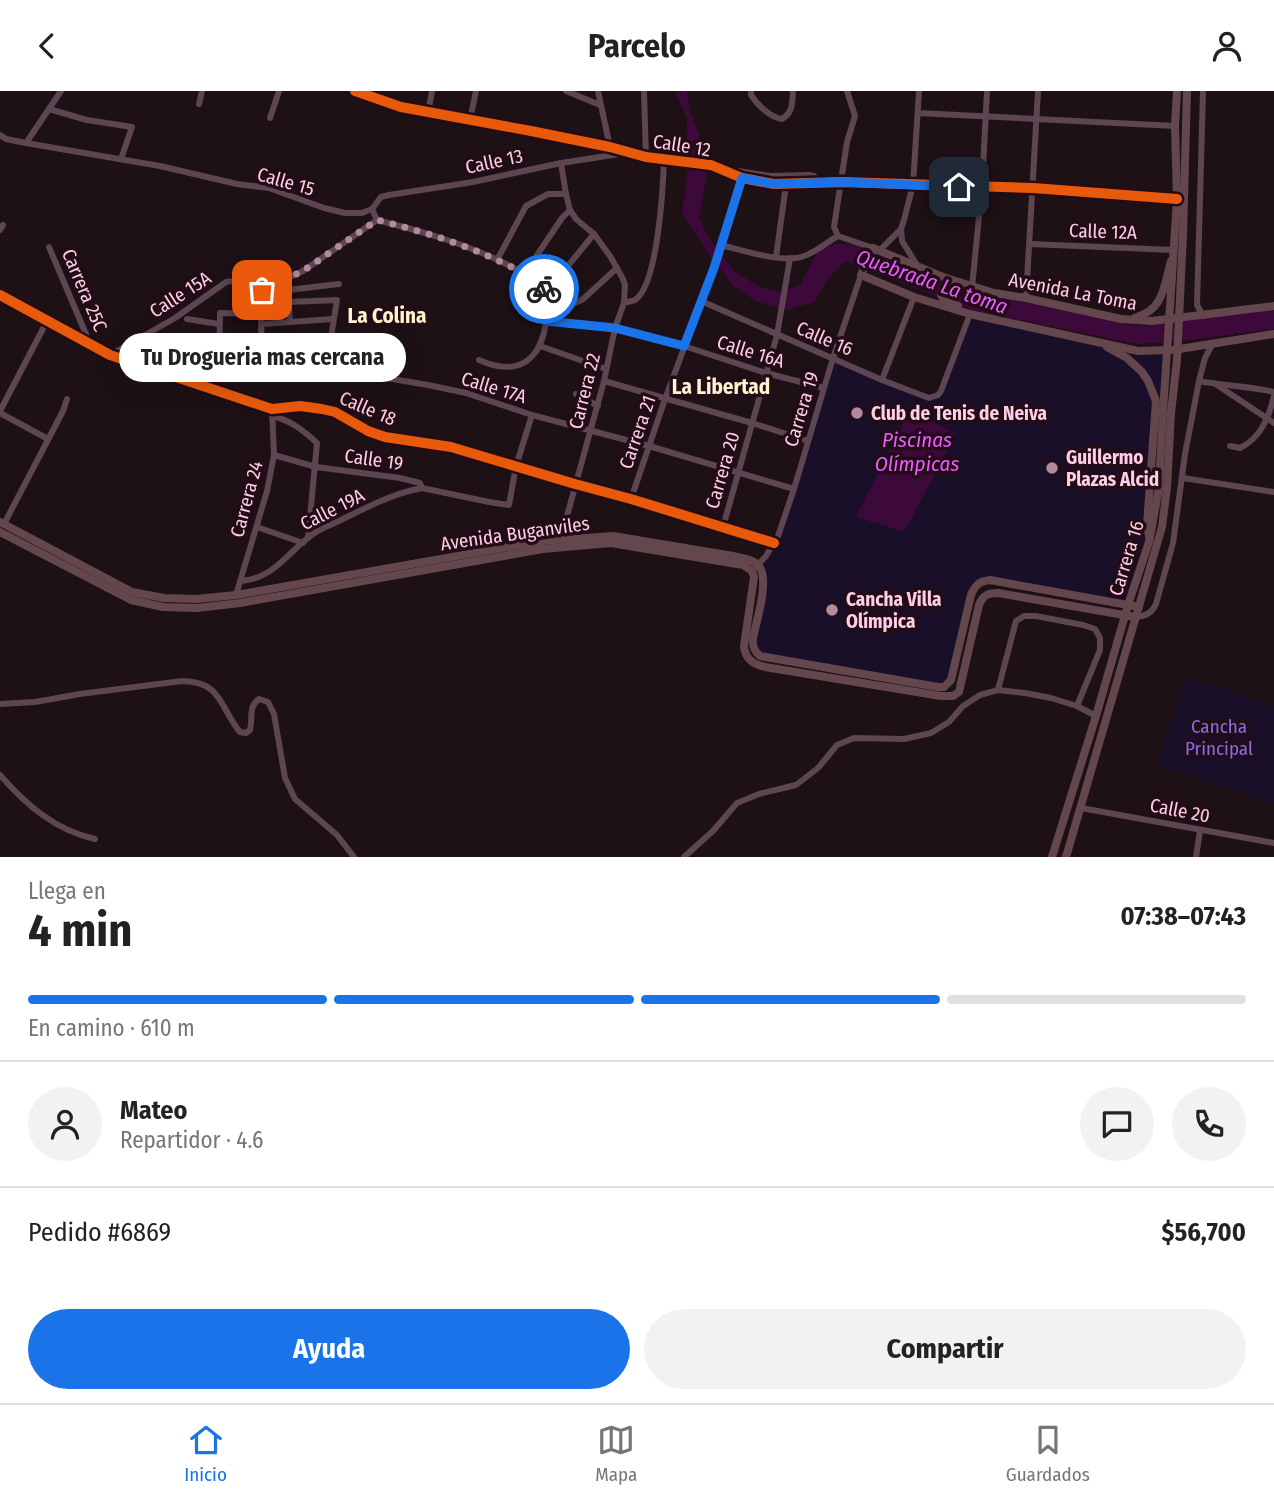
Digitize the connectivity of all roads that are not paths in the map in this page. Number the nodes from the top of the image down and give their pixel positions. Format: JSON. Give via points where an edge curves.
{"nodes":[{"id":1,"x":61,"y":91,"type":"edge"},
{"id":2,"x":202,"y":91,"type":"edge"},
{"id":3,"x":279,"y":91,"type":"edge"},
{"id":4,"x":355,"y":91,"type":"edge"},
{"id":5,"x":432,"y":91,"type":"edge"},
{"id":6,"x":476,"y":91,"type":"edge"},
{"id":7,"x":566,"y":91,"type":"edge"},
{"id":8,"x":598,"y":91,"type":"edge"},
{"id":9,"x":644,"y":91,"type":"edge"},
{"id":10,"x":793,"y":91,"type":"edge"},
{"id":11,"x":919,"y":91,"type":"edge"},
{"id":12,"x":987,"y":91,"type":"edge"},
{"id":13,"x":1038,"y":91,"type":"edge"},
{"id":14,"x":1177,"y":91,"type":"edge"},
{"id":15,"x":1187,"y":91,"type":"edge"},
{"id":16,"x":1203,"y":91,"type":"edge"},
{"id":17,"x":751,"y":93,"type":"edge"},
{"id":18,"x":848,"y":93,"type":"edge"},
{"id":19,"x":199,"y":104,"type":"dead end"},
{"id":20,"x":600,"y":105,"type":"junction"},
{"id":21,"x":49,"y":109,"type":"junction"},
{"id":22,"x":428,"y":113,"type":"junction"},
{"id":23,"x":919,"y":113,"type":"junction"},
{"id":24,"x":986,"y":117,"type":"junction"},
{"id":25,"x":270,"y":118,"type":"dead end"},
{"id":26,"x":1035,"y":119,"type":"junction"},
{"id":27,"x":470,"y":120,"type":"junction"},
{"id":28,"x":1175,"y":126,"type":"junction"},
{"id":29,"x":2,"y":139,"type":"edge"},
{"id":30,"x":26,"y":143,"type":"junction"},
{"id":31,"x":610,"y":147,"type":"junction"},
{"id":32,"x":629,"y":153,"type":"junction"},
{"id":33,"x":646,"y":157,"type":"junction"},
{"id":34,"x":121,"y":159,"type":"junction"},
{"id":35,"x":664,"y":160,"type":"junction"},
{"id":36,"x":561,"y":163,"type":"junction"},
{"id":37,"x":730,"y":173,"type":"junction"},
{"id":38,"x":742,"y":178,"type":"junction"},
{"id":39,"x":842,"y":182,"type":"junction"},
{"id":40,"x":820,"y":183,"type":"junction"},
{"id":41,"x":786,"y":184,"type":"junction"},
{"id":42,"x":913,"y":185,"type":"junction"},
{"id":43,"x":982,"y":187,"type":"junction"},
{"id":44,"x":1033,"y":188,"type":"junction"},
{"id":45,"x":566,"y":194,"type":"junction"},
{"id":46,"x":1177,"y":199,"type":"junction"},
{"id":47,"x":372,"y":209,"type":"junction"},
{"id":48,"x":570,"y":210,"type":"junction"},
{"id":49,"x":377,"y":220,"type":"junction"},
{"id":50,"x":901,"y":229,"type":"junction"},
{"id":51,"x":594,"y":235,"type":"junction"},
{"id":52,"x":838,"y":236,"type":"junction"},
{"id":53,"x":1030,"y":244,"type":"junction"},
{"id":54,"x":50,"y":247,"type":"dead end"},
{"id":55,"x":720,"y":247,"type":"junction"},
{"id":56,"x":875,"y":249,"type":"junction"},
{"id":57,"x":1174,"y":251,"type":"junction"},
{"id":58,"x":776,"y":257,"type":"junction"},
{"id":59,"x":790,"y":258,"type":"junction"},
{"id":60,"x":497,"y":260,"type":"junction"},
{"id":61,"x":917,"y":266,"type":"junction"},
{"id":62,"x":617,"y":268,"type":"junction"},
{"id":63,"x":524,"y":273,"type":"junction"},
{"id":64,"x":862,"y":273,"type":"junction"},
{"id":65,"x":339,"y":284,"type":"dead end"},
{"id":66,"x":972,"y":287,"type":"junction"},
{"id":67,"x":262,"y":290,"type":"junction"},
{"id":68,"x":288,"y":290,"type":"junction"},
{"id":69,"x":545,"y":290,"type":"junction"},
{"id":70,"x":994,"y":293,"type":"junction"},
{"id":71,"x":0,"y":295,"type":"edge"},
{"id":72,"x":914,"y":297,"type":"junction"},
{"id":73,"x":1026,"y":298,"type":"junction"},
{"id":74,"x":701,"y":301,"type":"junction"},
{"id":75,"x":289,"y":302,"type":"junction"},
{"id":76,"x":624,"y":303,"type":"junction"},
{"id":77,"x":547,"y":306,"type":"junction"},
{"id":78,"x":1274,"y":306,"type":"edge"},
{"id":79,"x":970,"y":314,"type":"junction"},
{"id":80,"x":1203,"y":316,"type":"junction"},
{"id":81,"x":984,"y":317,"type":"junction"},
{"id":82,"x":187,"y":319,"type":"dead end"},
{"id":83,"x":333,"y":319,"type":"junction"},
{"id":84,"x":1121,"y":319,"type":"junction"},
{"id":85,"x":47,"y":321,"type":"junction"},
{"id":86,"x":546,"y":321,"type":"junction"},
{"id":87,"x":290,"y":322,"type":"junction"},
{"id":88,"x":219,"y":324,"type":"junction"},
{"id":89,"x":261,"y":324,"type":"junction"},
{"id":90,"x":615,"y":328,"type":"junction"},
{"id":91,"x":777,"y":334,"type":"junction"},
{"id":92,"x":1274,"y":334,"type":"edge"},
{"id":93,"x":1213,"y":343,"type":"junction"},
{"id":94,"x":1101,"y":344,"type":"junction"},
{"id":95,"x":91,"y":346,"type":"junction"},
{"id":96,"x":540,"y":346,"type":"junction"},
{"id":97,"x":684,"y":346,"type":"junction"},
{"id":98,"x":110,"y":355,"type":"junction"},
{"id":99,"x":833,"y":358,"type":"junction"},
{"id":100,"x":478,"y":360,"type":"dead end"},
{"id":101,"x":326,"y":368,"type":"junction"},
{"id":102,"x":261,"y":369,"type":"junction"},
{"id":103,"x":606,"y":369,"type":"junction"},
{"id":104,"x":219,"y":373,"type":"junction"},
{"id":105,"x":766,"y":373,"type":"junction"},
{"id":106,"x":178,"y":376,"type":"junction"},
{"id":107,"x":882,"y":380,"type":"junction"},
{"id":108,"x":604,"y":381,"type":"junction"},
{"id":109,"x":1199,"y":381,"type":"junction"},
{"id":110,"x":1216,"y":384,"type":"junction"},
{"id":111,"x":824,"y":388,"type":"junction"},
{"id":112,"x":576,"y":394,"type":"dead end"},
{"id":113,"x":1274,"y":394,"type":"edge"},
{"id":114,"x":67,"y":399,"type":"dead end"},
{"id":115,"x":665,"y":399,"type":"junction"},
{"id":116,"x":598,"y":406,"type":"junction"},
{"id":117,"x":0,"y":412,"type":"edge"},
{"id":118,"x":272,"y":412,"type":"junction"},
{"id":119,"x":1167,"y":413,"type":"junction"},
{"id":120,"x":532,"y":415,"type":"junction"},
{"id":121,"x":1271,"y":420,"type":"edge"},
{"id":122,"x":752,"y":423,"type":"junction"},
{"id":123,"x":591,"y":430,"type":"junction"},
{"id":124,"x":48,"y":439,"type":"junction"},
{"id":125,"x":808,"y":441,"type":"junction"},
{"id":126,"x":649,"y":446,"type":"junction"},
{"id":127,"x":1230,"y":446,"type":"dead end"},
{"id":128,"x":274,"y":455,"type":"junction"},
{"id":129,"x":516,"y":466,"type":"junction"},
{"id":130,"x":316,"y":467,"type":"junction"},
{"id":131,"x":738,"y":473,"type":"junction"},
{"id":132,"x":1182,"y":478,"type":"junction"},
{"id":133,"x":575,"y":484,"type":"junction"},
{"id":134,"x":422,"y":488,"type":"junction"},
{"id":135,"x":794,"y":489,"type":"junction"},
{"id":136,"x":1274,"y":492,"type":"edge"},
{"id":137,"x":631,"y":499,"type":"junction"},
{"id":138,"x":567,"y":516,"type":"dead end"},
{"id":139,"x":1,"y":526,"type":"edge"},
{"id":140,"x":257,"y":527,"type":"junction"},
{"id":141,"x":723,"y":527,"type":"junction"},
{"id":142,"x":305,"y":540,"type":"junction"},
{"id":143,"x":1149,"y":542,"type":"junction"},
{"id":144,"x":774,"y":543,"type":"junction"},
{"id":145,"x":755,"y":568,"type":"junction"},
{"id":146,"x":240,"y":581,"type":"junction"},
{"id":147,"x":236,"y":595,"type":"junction"},
{"id":148,"x":1128,"y":605,"type":"junction"},
{"id":149,"x":1139,"y":607,"type":"junction"},
{"id":150,"x":1125,"y":616,"type":"junction"},
{"id":151,"x":1135,"y":617,"type":"junction"},
{"id":152,"x":998,"y":690,"type":"junction"},
{"id":153,"x":0,"y":704,"type":"edge"},
{"id":154,"x":1077,"y":706,"type":"junction"},
{"id":155,"x":1096,"y":716,"type":"junction"},
{"id":156,"x":0,"y":775,"type":"edge"},
{"id":157,"x":1081,"y":809,"type":"junction"},
{"id":158,"x":1200,"y":831,"type":"junction"},
{"id":159,"x":95,"y":839,"type":"dead end"},
{"id":160,"x":1274,"y":843,"type":"edge"},
{"id":161,"x":354,"y":857,"type":"edge"},
{"id":162,"x":684,"y":857,"type":"edge"},
{"id":163,"x":1052,"y":857,"type":"edge"},
{"id":164,"x":1066,"y":857,"type":"edge"},
{"id":165,"x":1196,"y":857,"type":"edge"}],
"edges":[{"from":1,"to":21,"type":"street"},
{"from":2,"to":19,"type":"street"},
{"from":3,"to":25,"type":"street"},
{"from":4,"to":22,"type":"street","name":"Calle 12"},
{"from":5,"to":22,"type":"street"},
{"from":6,"to":27,"type":"street"},
{"from":7,"to":20,"type":"street"},
{"from":8,"to":20,"type":"street"},
{"from":9,"to":33,"type":"street"},
{"from":10,"to":17,"type":"street","via":[[792,109],[782,119],[757,103]]},
{"from":11,"to":23,"type":"street","name":"Carrera 19"},
{"from":12,"to":24,"type":"street"},
{"from":13,"to":26,"type":"street"},
{"from":14,"to":28,"type":"main road","name":"Carrera 16"},
{"from":15,"to":119,"type":"main road","name":"Carrera 16","bridge":true,"via":[[1177,361]]},
{"from":16,"to":80,"type":"street","via":[[1197,305]]},
{"from":18,"to":39,"type":"street","via":[[855,116]]},
{"from":20,"to":31,"type":"street"},
{"from":21,"to":30,"type":"street"},
{"from":21,"to":34,"type":"street","via":[[132,127]]},
{"from":22,"to":27,"type":"street","name":"Calle 12"},
{"from":23,"to":24,"type":"street"},
{"from":23,"to":42,"type":"street","name":"Carrera 19"},
{"from":24,"to":26,"type":"street"},
{"from":24,"to":43,"type":"street"},
{"from":26,"to":28,"type":"street"},
{"from":26,"to":44,"type":"street"},
{"from":27,"to":31,"type":"street","name":"Calle 12"},
{"from":28,"to":46,"type":"main road","name":"Carrera 16"},
{"from":29,"to":30,"type":"street","name":"Calle 15"},
{"from":30,"to":34,"type":"street","name":"Calle 15"},
{"from":31,"to":32,"type":"street","name":"Calle 12"},
{"from":32,"to":33,"type":"street","name":"Calle 12"},
{"from":32,"to":36,"type":"street","name":"Calle 13"},
{"from":33,"to":35,"type":"street","name":"Calle 12"},
{"from":34,"to":47,"type":"street","name":"Calle 15","via":[[269,188],[345,213]]},
{"from":35,"to":37,"type":"street","name":"Calle 12","via":[[711,165]]},
{"from":35,"to":76,"type":"street","name":"Carrera 22","via":[[651,268],[641,293]]},
{"from":36,"to":45,"type":"street"},
{"from":36,"to":47,"type":"street","name":"Calle 13","via":[[381,197]]},
{"from":37,"to":38,"type":"street","name":"Calle 12"},
{"from":37,"to":40,"type":"street","via":[[809,175]]},
{"from":38,"to":41,"type":"street","name":"Calle 12"},
{"from":38,"to":55,"type":"street","name":"Carrera 21"},
{"from":39,"to":40,"type":"street","name":"Calle 12"},
{"from":39,"to":42,"type":"street","name":"Calle 12"},
{"from":39,"to":52,"type":"street","via":[[834,227]]},
{"from":40,"to":41,"type":"street","name":"Calle 12"},
{"from":41,"to":58,"type":"street"},
{"from":42,"to":43,"type":"street","name":"Calle 12"},
{"from":42,"to":50,"type":"street","name":"Carrera 19"},
{"from":43,"to":44,"type":"street","name":"Calle 12"},
{"from":43,"to":66,"type":"street"},
{"from":44,"to":46,"type":"street","name":"Calle 12"},
{"from":44,"to":53,"type":"street"},
{"from":45,"to":48,"type":"street"},
{"from":45,"to":60,"type":"street","via":[[548,194],[526,206]]},
{"from":46,"to":57,"type":"main road","name":"Carrera 16"},
{"from":47,"to":49,"type":"street"},
{"from":48,"to":51,"type":"street"},
{"from":48,"to":63,"type":"street"},
{"from":49,"to":60,"type":"street","via":[[465,245]]},
{"from":49,"to":67,"type":"street","via":[[303,271]]},
{"from":50,"to":56,"type":"street","name":"Carrera 19"},
{"from":50,"to":61,"type":"street","via":[[902,241]]},
{"from":51,"to":62,"type":"street"},
{"from":51,"to":69,"type":"street"},
{"from":52,"to":56,"type":"street","name":"Avenida La Toma"},
{"from":52,"to":59,"type":"street","via":[[808,255]]},
{"from":53,"to":57,"type":"street","name":"Calle 12A"},
{"from":53,"to":73,"type":"street"},
{"from":54,"to":95,"type":"street","name":"Carrera 25C"},
{"from":55,"to":58,"type":"street"},
{"from":55,"to":74,"type":"street","name":"Carrera 21"},
{"from":56,"to":61,"type":"main road","name":"Avenida La Toma"},
{"from":56,"to":64,"type":"main road","name":"Carrera 19"},
{"from":57,"to":84,"type":"main road","via":[[1159,302],[1145,315]]},
{"from":57,"to":119,"type":"main road","name":"Carrera 16","bridge":true},
{"from":58,"to":59,"type":"street"},
{"from":59,"to":91,"type":"street","name":"Carrera 20"},
{"from":60,"to":63,"type":"street"},
{"from":61,"to":66,"type":"main road","name":"Avenida La Toma"},
{"from":62,"to":76,"type":"street","via":[[625,285]]},
{"from":62,"to":77,"type":"street","via":[[582,300]]},
{"from":63,"to":69,"type":"street"},
{"from":64,"to":72,"type":"main road"},
{"from":64,"to":99,"type":"street","name":"Carrera 19"},
{"from":65,"to":68,"type":"street"},
{"from":66,"to":70,"type":"main road","name":"Avenida La Toma"},
{"from":67,"to":68,"type":"street"},
{"from":67,"to":98,"type":"street","name":"Calle 15A","via":[[226,282]]},
{"from":68,"to":75,"type":"street"},
{"from":69,"to":77,"type":"street"},
{"from":70,"to":73,"type":"main road","name":"Avenida La Toma"},
{"from":70,"to":81,"type":"main road","via":[[951,284],[943,289],[944,300]]},
{"from":71,"to":85,"type":"street","name":"Calle 18"},
{"from":72,"to":79,"type":"main road"},
{"from":72,"to":107,"type":"street"},
{"from":73,"to":84,"type":"main road","name":"Avenida La Toma"},
{"from":74,"to":91,"type":"street","name":"Calle 16"},
{"from":74,"to":97,"type":"street","name":"Carrera 21"},
{"from":75,"to":83,"type":"street","via":[[337,300]]},
{"from":75,"to":87,"type":"street"},
{"from":76,"to":90,"type":"street","name":"Carrera 22"},
{"from":77,"to":86,"type":"street"},
{"from":78,"to":80,"type":"main road","name":"Avenida La Toma"},
{"from":79,"to":81,"type":"main road"},
{"from":79,"to":107,"type":"street","name":"Calle 16","via":[[938,395],[929,398]]},
{"from":80,"to":84,"type":"main road","name":"Avenida La Toma"},
{"from":81,"to":94,"type":"main road"},
{"from":82,"to":88,"type":"street"},
{"from":83,"to":87,"type":"street"},
{"from":83,"to":101,"type":"street"},
{"from":85,"to":95,"type":"street","name":"Calle 18"},
{"from":85,"to":117,"type":"street"},
{"from":86,"to":90,"type":"street","name":"Calle 16A"},
{"from":86,"to":96,"type":"street"},
{"from":87,"to":89,"type":"street"},
{"from":88,"to":89,"type":"street","via":[[220,313],[261,314]]},
{"from":88,"to":104,"type":"street"},
{"from":89,"to":102,"type":"street"},
{"from":90,"to":97,"type":"street","name":"Calle 16A"},
{"from":90,"to":103,"type":"street","name":"Carrera 22"},
{"from":91,"to":99,"type":"street","name":"Calle 16"},
{"from":91,"to":105,"type":"street","name":"Carrera 20"},
{"from":92,"to":93,"type":"main road"},
{"from":93,"to":94,"type":"main road","via":[[1156,351]]},
{"from":93,"to":109,"type":"street"},
{"from":94,"to":143,"type":"main road","via":[[1135,365],[1156,401]]},
{"from":95,"to":98,"type":"street","name":"Calle 18"},
{"from":96,"to":100,"type":"street","via":[[529,361],[514,367]]},
{"from":96,"to":103,"type":"street"},
{"from":97,"to":105,"type":"street","name":"Calle 16A"},
{"from":97,"to":115,"type":"street","name":"Carrera 21"},
{"from":98,"to":106,"type":"street","name":"Calle 18"},
{"from":99,"to":107,"type":"street","name":"Calle 16"},
{"from":99,"to":111,"type":"street","name":"Carrera 19"},
{"from":101,"to":102,"type":"street","name":"Calle 17A"},
{"from":101,"to":120,"type":"street","name":"Calle 17A","via":[[466,393]]},
{"from":102,"to":104,"type":"street","name":"Calle 17A"},
{"from":103,"to":108,"type":"street","name":"Carrera 22"},
{"from":104,"to":106,"type":"street","name":"Calle 17A"},
{"from":105,"to":111,"type":"street","name":"Calle 16A"},
{"from":105,"to":122,"type":"street","name":"Carrera 20"},
{"from":106,"to":118,"type":"street","name":"Calle 18"},
{"from":108,"to":115,"type":"street"},
{"from":108,"to":116,"type":"street","name":"Carrera 22"},
{"from":109,"to":110,"type":"street"},
{"from":109,"to":132,"type":"street"},
{"from":110,"to":113,"type":"street"},
{"from":110,"to":121,"type":"street"},
{"from":111,"to":125,"type":"street","name":"Carrera 19"},
{"from":112,"to":116,"type":"street"},
{"from":113,"to":121,"type":"street"},
{"from":114,"to":124,"type":"street"},
{"from":115,"to":122,"type":"street"},
{"from":115,"to":126,"type":"street","name":"Carrera 21"},
{"from":116,"to":123,"type":"street","name":"Carrera 22"},
{"from":117,"to":124,"type":"street"},
{"from":118,"to":128,"type":"street","name":"Carrera 24"},
{"from":118,"to":129,"type":"street","name":"Calle 18","via":[[300,406],[322,409],[385,437],[451,447]]},
{"from":118,"to":130,"type":"street","via":[[317,443]]},
{"from":119,"to":143,"type":"main road","name":"Carrera 16"},
{"from":119,"to":149,"type":"main road","name":"Carrera 16","via":[[1164,510]]},
{"from":120,"to":123,"type":"street","name":"Calle 17A"},
{"from":120,"to":129,"type":"street"},
{"from":121,"to":127,"type":"street","via":[[1252,442],[1240,448]]},
{"from":122,"to":125,"type":"street"},
{"from":122,"to":131,"type":"street","name":"Carrera 20"},
{"from":123,"to":126,"type":"street","name":"Calle 17A"},
{"from":123,"to":133,"type":"street","name":"Carrera 22"},
{"from":124,"to":139,"type":"street"},
{"from":125,"to":135,"type":"street","name":"Carrera 19"},
{"from":126,"to":131,"type":"street","name":"Calle 17A"},
{"from":126,"to":137,"type":"street","name":"Carrera 21"},
{"from":128,"to":130,"type":"street","name":"Calle 19"},
{"from":128,"to":140,"type":"street","name":"Carrera 24"},
{"from":129,"to":133,"type":"street","name":"Calle 18"},
{"from":129,"to":134,"type":"street","name":"Calle 19","via":[[509,505]]},
{"from":130,"to":134,"type":"street","name":"Calle 19","via":[[400,478],[420,483]]},
{"from":130,"to":142,"type":"street"},
{"from":131,"to":135,"type":"street","name":"Calle 17A"},
{"from":131,"to":141,"type":"street","name":"Carrera 20"},
{"from":132,"to":136,"type":"street"},
{"from":132,"to":151,"type":"street","via":[[1173,543],[1156,604],[1147,615]]},
{"from":133,"to":137,"type":"street","name":"Calle 18"},
{"from":133,"to":138,"type":"street","name":"Carrera 22"},
{"from":134,"to":142,"type":"street","name":"Calle 19A","via":[[359,511]]},
{"from":135,"to":144,"type":"street","name":"Carrera 19"},
{"from":137,"to":141,"type":"street","name":"Calle 18"},
{"from":139,"to":145,"type":"main road","name":"Avenida Buganviles","via":[[131,600],[163,607],[240,603],[543,549],[611,543]]},
{"from":139,"to":147,"type":"main road","name":"Avenida Buganviles","via":[[132,592],[196,599]]},
{"from":140,"to":142,"type":"street","name":"Calle 19A"},
{"from":140,"to":146,"type":"street","name":"Carrera 24"},
{"from":141,"to":144,"type":"street","name":"Calle 18"},
{"from":142,"to":146,"type":"street","via":[[265,575]]},
{"from":143,"to":148,"type":"main road","name":"Carrera 16"},
{"from":144,"to":145,"type":"street","name":"Carrera 19"},
{"from":145,"to":147,"type":"main road","name":"Avenida Buganviles","via":[[749,560],[733,555],[613,536],[543,541]]},
{"from":145,"to":148,"type":"main road","via":[[763,575],[752,645],[760,656],[938,687],[951,680],[971,595],[983,581]]},
{"from":145,"to":150,"type":"main road","via":[[744,646],[752,662],[941,697],[960,692],[979,605],[988,593]]},
{"from":146,"to":147,"type":"street","name":"Carrera 24"},
{"from":148,"to":149,"type":"main road"},
{"from":148,"to":150,"type":"main road","name":"Carrera 16"},
{"from":149,"to":151,"type":"main road","name":"Carrera 16"},
{"from":150,"to":151,"type":"main road"},
{"from":150,"to":155,"type":"main road","name":"Carrera 16"},
{"from":151,"to":157,"type":"main road","name":"Carrera 16"},
{"from":152,"to":154,"type":"street"},
{"from":152,"to":154,"type":"street","via":[[1016,621],[1024,615],[1072,623],[1094,629],[1100,638],[1100,650]]},
{"from":152,"to":162,"type":"street","via":[[980,695],[931,733],[904,739],[854,738],[837,745],[796,785],[737,803]]},
{"from":153,"to":161,"type":"street","via":[[194,681],[220,698],[232,722],[246,733],[253,703],[259,699],[268,702],[285,778],[295,799],[337,835]]},
{"from":154,"to":155,"type":"street"},
{"from":155,"to":163,"type":"main road","name":"Carrera 16"},
{"from":156,"to":159,"type":"street","via":[[56,825]]},
{"from":157,"to":158,"type":"street","name":"Calle 20"},
{"from":157,"to":164,"type":"main road","name":"Carrera 16"},
{"from":158,"to":160,"type":"street","name":"Calle 20"},
{"from":158,"to":165,"type":"street"}]}
